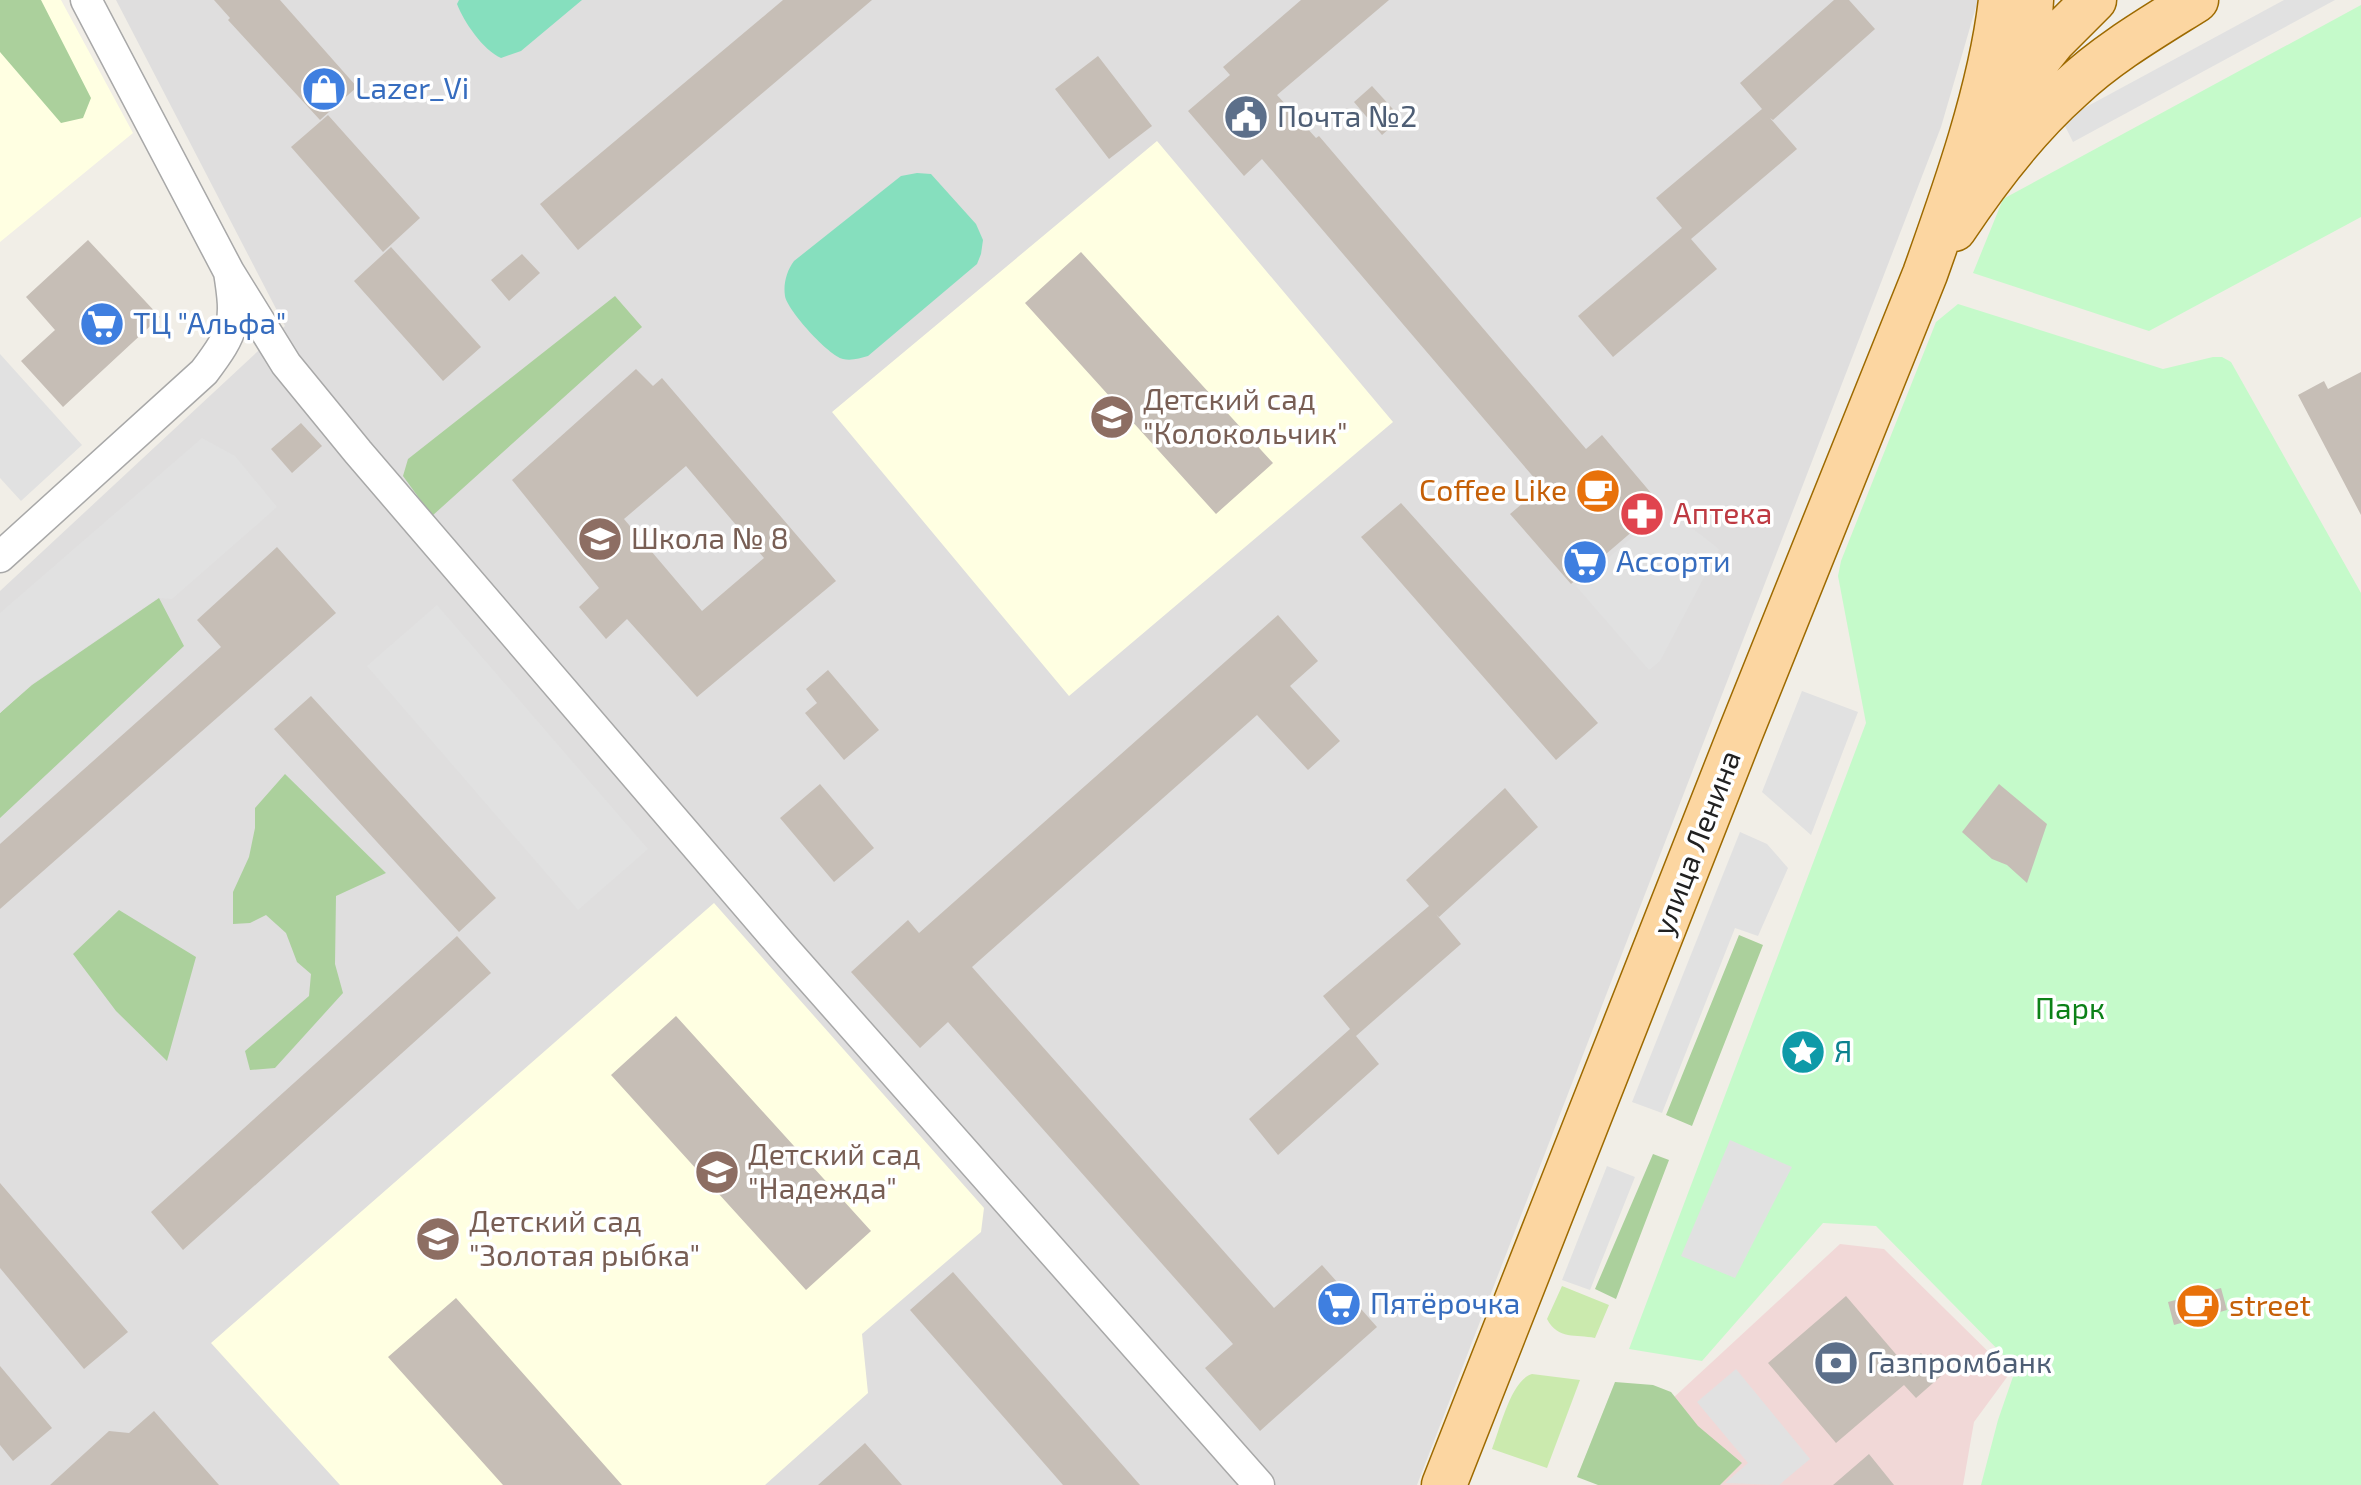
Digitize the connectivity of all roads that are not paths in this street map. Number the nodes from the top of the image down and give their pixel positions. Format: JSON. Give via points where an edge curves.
{"nodes":[{"id":1,"x":86,"y":0,"type":"edge"},
{"id":2,"x":2001,"y":0,"type":"edge"},
{"id":3,"x":2031,"y":0,"type":"edge"},
{"id":4,"x":2094,"y":0,"type":"edge"},
{"id":5,"x":2196,"y":0,"type":"edge"},
{"id":6,"x":2009,"y":97,"type":"junction"},
{"id":7,"x":1951,"y":201,"type":"junction"},
{"id":8,"x":229,"y":272,"type":"junction"},
{"id":9,"x":1925,"y":274,"type":"junction"},
{"id":10,"x":0,"y":557,"type":"edge"},
{"id":11,"x":1259,"y":1485,"type":"edge"},
{"id":12,"x":1444,"y":1485,"type":"edge"}],
"edges":[{"from":1,"to":8,"type":"street"},
{"from":2,"to":7,"type":"main road","name":"улица Ленина"},
{"from":3,"to":6,"type":"main road","name":"улица Ленина","via":[[2025,48]]},
{"from":4,"to":6,"type":"main road","via":[[2043,52]]},
{"from":5,"to":9,"type":"main road","via":[[2071,88],[2003,160]]},
{"from":6,"to":7,"type":"main road","name":"улица Ленина"},
{"from":7,"to":9,"type":"main road","name":"улица Ленина"},
{"from":8,"to":10,"type":"street","via":[[235,308],[227,342],[204,372]]},
{"from":8,"to":11,"type":"street","via":[[286,364],[358,452],[783,947]]},
{"from":9,"to":12,"type":"main road","name":"улица Ленина"}]}
